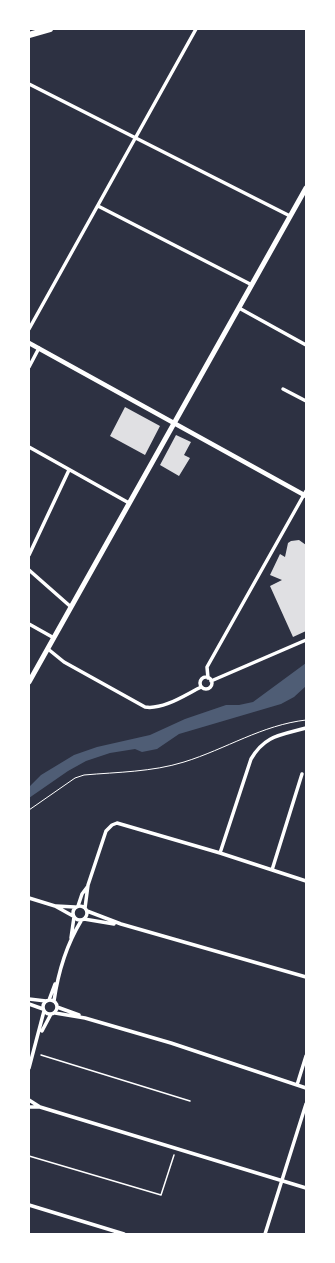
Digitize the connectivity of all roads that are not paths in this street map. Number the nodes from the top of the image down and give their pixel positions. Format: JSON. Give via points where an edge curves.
{"nodes":[{"id":1,"x":50,"y":29,"type":"edge"},
{"id":2,"x":196,"y":29,"type":"edge"},
{"id":3,"x":29,"y":35,"type":"edge"},
{"id":4,"x":29,"y":84,"type":"edge"},
{"id":5,"x":136,"y":136,"type":"junction"},
{"id":6,"x":306,"y":188,"type":"edge"},
{"id":7,"x":98,"y":206,"type":"junction"},
{"id":8,"x":290,"y":216,"type":"junction"},
{"id":9,"x":252,"y":285,"type":"junction"},
{"id":10,"x":239,"y":308,"type":"junction"},
{"id":11,"x":29,"y":329,"type":"edge"},
{"id":12,"x":29,"y":343,"type":"edge"},
{"id":13,"x":306,"y":345,"type":"edge"},
{"id":14,"x":39,"y":348,"type":"junction"},
{"id":15,"x":29,"y":367,"type":"edge"},
{"id":16,"x":283,"y":389,"type":"dead end"},
{"id":17,"x":306,"y":401,"type":"edge"},
{"id":18,"x":174,"y":424,"type":"junction"},
{"id":19,"x":29,"y":447,"type":"edge"},
{"id":20,"x":69,"y":470,"type":"junction"},
{"id":21,"x":305,"y":494,"type":"edge"},
{"id":22,"x":129,"y":503,"type":"junction"},
{"id":23,"x":29,"y":555,"type":"edge"},
{"id":24,"x":29,"y":570,"type":"edge"},
{"id":25,"x":71,"y":607,"type":"junction"},
{"id":26,"x":29,"y":624,"type":"edge"},
{"id":27,"x":54,"y":638,"type":"junction"},
{"id":28,"x":306,"y":640,"type":"edge"},
{"id":29,"x":48,"y":649,"type":"junction"},
{"id":30,"x":208,"y":678,"type":"junction"},
{"id":31,"x":211,"y":681,"type":"junction"},
{"id":32,"x":29,"y":682,"type":"edge"},
{"id":33,"x":201,"y":687,"type":"junction"},
{"id":34,"x":306,"y":728,"type":"edge"},
{"id":35,"x":302,"y":774,"type":"dead end"},
{"id":36,"x":220,"y":853,"type":"junction"},
{"id":37,"x":272,"y":870,"type":"junction"},
{"id":38,"x":306,"y":881,"type":"edge"},
{"id":39,"x":88,"y":885,"type":"junction"},
{"id":40,"x":29,"y":898,"type":"edge"},
{"id":41,"x":55,"y":906,"type":"junction"},
{"id":42,"x":76,"y":907,"type":"junction"},
{"id":43,"x":86,"y":910,"type":"junction"},
{"id":44,"x":73,"y":917,"type":"junction"},
{"id":45,"x":83,"y":920,"type":"junction"},
{"id":46,"x":121,"y":924,"type":"junction"},
{"id":47,"x":70,"y":941,"type":"junction"},
{"id":48,"x":58,"y":977,"type":"junction"},
{"id":49,"x":305,"y":977,"type":"edge"},
{"id":50,"x":29,"y":999,"type":"edge"},
{"id":51,"x":47,"y":1000,"type":"junction"},
{"id":52,"x":54,"y":1001,"type":"junction"},
{"id":53,"x":29,"y":1004,"type":"edge"},
{"id":54,"x":57,"y":1007,"type":"junction"},
{"id":55,"x":44,"y":1010,"type":"junction"},
{"id":56,"x":53,"y":1013,"type":"junction"},
{"id":57,"x":85,"y":1018,"type":"junction"},
{"id":58,"x":38,"y":1039,"type":"junction"},
{"id":59,"x":41,"y":1055,"type":"dead end"},
{"id":60,"x":306,"y":1056,"type":"edge"},
{"id":61,"x":29,"y":1068,"type":"edge"},
{"id":62,"x":297,"y":1085,"type":"junction"},
{"id":63,"x":306,"y":1088,"type":"edge"},
{"id":64,"x":29,"y":1100,"type":"edge"},
{"id":65,"x":190,"y":1101,"type":"dead end"},
{"id":66,"x":306,"y":1104,"type":"edge"},
{"id":67,"x":29,"y":1107,"type":"edge"},
{"id":68,"x":40,"y":1107,"type":"junction"},
{"id":69,"x":174,"y":1155,"type":"dead end"},
{"id":70,"x":29,"y":1156,"type":"edge"},
{"id":71,"x":281,"y":1181,"type":"junction"},
{"id":72,"x":306,"y":1188,"type":"edge"},
{"id":73,"x":29,"y":1205,"type":"edge"},
{"id":74,"x":124,"y":1234,"type":"edge"},
{"id":75,"x":265,"y":1234,"type":"edge"}],
"edges":[{"from":1,"to":3,"type":"highway"},
{"from":2,"to":5,"type":"street"},
{"from":4,"to":5,"type":"street"},
{"from":5,"to":7,"type":"street"},
{"from":5,"to":8,"type":"street"},
{"from":6,"to":8,"type":"main road"},
{"from":7,"to":9,"type":"street"},
{"from":7,"to":11,"type":"street"},
{"from":8,"to":9,"type":"main road"},
{"from":9,"to":10,"type":"main road"},
{"from":10,"to":13,"type":"street"},
{"from":10,"to":18,"type":"main road"},
{"from":12,"to":14,"type":"street"},
{"from":14,"to":15,"type":"street"},
{"from":14,"to":18,"type":"street"},
{"from":16,"to":17,"type":"street"},
{"from":18,"to":21,"type":"street"},
{"from":18,"to":22,"type":"main road"},
{"from":19,"to":20,"type":"street"},
{"from":20,"to":22,"type":"street"},
{"from":20,"to":23,"type":"street"},
{"from":21,"to":30,"type":"street","via":[[207,667]]},
{"from":22,"to":25,"type":"main road"},
{"from":24,"to":25,"type":"street"},
{"from":25,"to":27,"type":"main road"},
{"from":26,"to":27,"type":"street"},
{"from":27,"to":29,"type":"main road"},
{"from":28,"to":31,"type":"street"},
{"from":29,"to":32,"type":"main road"},
{"from":29,"to":33,"type":"street","via":[[64,662],[145,707],[160,706]]},
{"from":30,"to":31,"type":"street"},
{"from":30,"to":33,"type":"street","via":[[201,679]]},
{"from":31,"to":33,"type":"street","via":[[208,689]]},
{"from":34,"to":36,"type":"street","via":[[275,736],[257,748],[250,759]]},
{"from":35,"to":37,"type":"street"},
{"from":36,"to":37,"type":"street"},
{"from":36,"to":39,"type":"street","via":[[126,825],[114,824],[106,831]]},
{"from":37,"to":38,"type":"street"},
{"from":39,"to":42,"type":"street"},
{"from":39,"to":43,"type":"street"},
{"from":40,"to":41,"type":"street"},
{"from":41,"to":42,"type":"street"},
{"from":41,"to":44,"type":"street"},
{"from":42,"to":43,"type":"street"},
{"from":42,"to":44,"type":"street","via":[[73,910]]},
{"from":43,"to":45,"type":"street"},
{"from":43,"to":46,"type":"street"},
{"from":44,"to":45,"type":"street"},
{"from":44,"to":47,"type":"street"},
{"from":45,"to":46,"type":"street"},
{"from":45,"to":47,"type":"street"},
{"from":46,"to":49,"type":"street"},
{"from":47,"to":48,"type":"street"},
{"from":48,"to":51,"type":"street"},
{"from":48,"to":52,"type":"street"},
{"from":50,"to":51,"type":"street"},
{"from":51,"to":52,"type":"street"},
{"from":51,"to":55,"type":"street"},
{"from":52,"to":54,"type":"street"},
{"from":53,"to":55,"type":"street"},
{"from":54,"to":56,"type":"street"},
{"from":54,"to":57,"type":"street"},
{"from":55,"to":56,"type":"street"},
{"from":55,"to":58,"type":"street"},
{"from":56,"to":57,"type":"street"},
{"from":56,"to":58,"type":"street"},
{"from":57,"to":62,"type":"street"},
{"from":58,"to":61,"type":"street"},
{"from":59,"to":65,"type":"lane"},
{"from":60,"to":62,"type":"street"},
{"from":62,"to":63,"type":"street"},
{"from":64,"to":68,"type":"street"},
{"from":66,"to":71,"type":"street"},
{"from":67,"to":68,"type":"street"},
{"from":68,"to":71,"type":"street"},
{"from":69,"to":70,"type":"lane","via":[[161,1195]]},
{"from":71,"to":72,"type":"street"},
{"from":71,"to":75,"type":"street"},
{"from":73,"to":74,"type":"street"}]}
